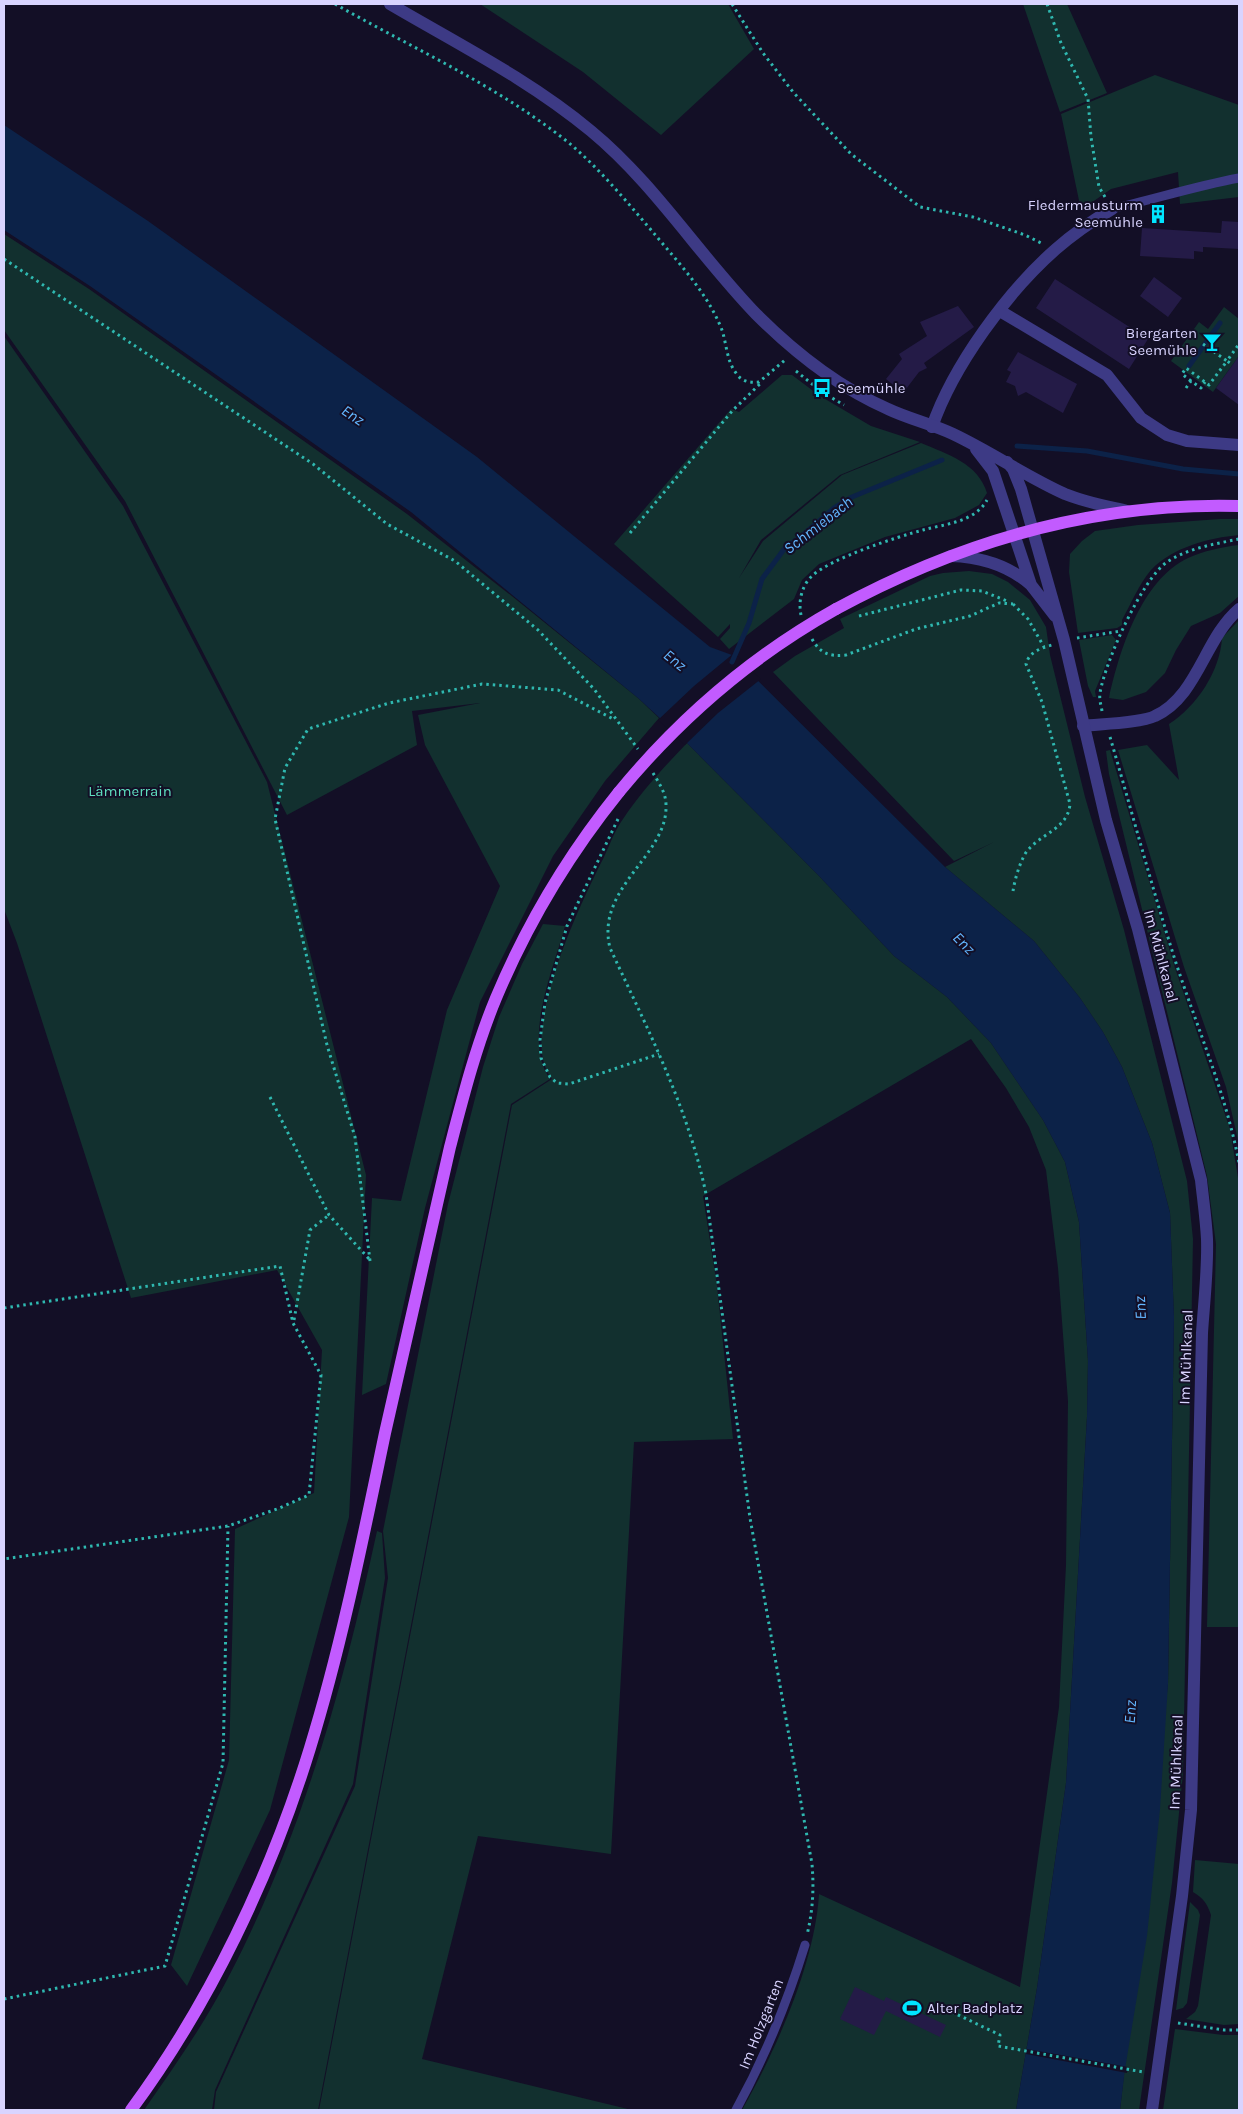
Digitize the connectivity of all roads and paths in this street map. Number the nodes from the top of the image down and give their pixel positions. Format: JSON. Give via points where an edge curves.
{"nodes":[{"id":1,"x":335,"y":4,"type":"edge"},
{"id":2,"x":390,"y":4,"type":"edge"},
{"id":3,"x":732,"y":4,"type":"edge"},
{"id":4,"x":1047,"y":4,"type":"edge"},
{"id":5,"x":1239,"y":178,"type":"edge"},
{"id":6,"x":1099,"y":187,"type":"dead end"},
{"id":7,"x":1112,"y":210,"type":"joint"},
{"id":8,"x":1055,"y":249,"type":"junction"},
{"id":9,"x":4,"y":259,"type":"edge"},
{"id":10,"x":1000,"y":310,"type":"junction"},
{"id":11,"x":1239,"y":344,"type":"edge"},
{"id":12,"x":1205,"y":345,"type":"dead end"},
{"id":13,"x":787,"y":358,"type":"dead end"},
{"id":14,"x":1227,"y":361,"type":"junction"},
{"id":15,"x":1233,"y":365,"type":"dead end"},
{"id":16,"x":763,"y":381,"type":"junction"},
{"id":17,"x":1191,"y":381,"type":"junction"},
{"id":18,"x":1205,"y":382,"type":"junction"},
{"id":19,"x":1186,"y":388,"type":"dead end"},
{"id":20,"x":932,"y":427,"type":"junction"},
{"id":21,"x":970,"y":443,"type":"junction"},
{"id":22,"x":1239,"y":445,"type":"edge"},
{"id":23,"x":1007,"y":462,"type":"junction"},
{"id":24,"x":1239,"y":506,"type":"edge"},
{"id":25,"x":1131,"y":512,"type":"junction"},
{"id":26,"x":1033,"y":529,"type":"junction"},
{"id":27,"x":630,"y":533,"type":"dead end"},
{"id":28,"x":1014,"y":534,"type":"junction"},
{"id":29,"x":1239,"y":539,"type":"edge"},
{"id":30,"x":948,"y":556,"type":"junction"},
{"id":31,"x":1031,"y":585,"type":"junction"},
{"id":32,"x":1239,"y":609,"type":"edge"},
{"id":33,"x":855,"y":617,"type":"dead end"},
{"id":34,"x":1058,"y":620,"type":"junction"},
{"id":35,"x":1121,"y":631,"type":"junction"},
{"id":36,"x":1064,"y":640,"type":"junction"},
{"id":37,"x":1044,"y":647,"type":"junction"},
{"id":38,"x":1052,"y":655,"type":"dead end"},
{"id":39,"x":616,"y":720,"type":"junction"},
{"id":40,"x":1106,"y":723,"type":"junction"},
{"id":41,"x":1083,"y":726,"type":"junction"},
{"id":42,"x":639,"y":750,"type":"dead end"},
{"id":43,"x":649,"y":766,"type":"dead end"},
{"id":44,"x":622,"y":812,"type":"dead end"},
{"id":45,"x":1013,"y":891,"type":"dead end"},
{"id":46,"x":659,"y":1054,"type":"junction"},
{"id":47,"x":270,"y":1097,"type":"dead end"},
{"id":48,"x":1239,"y":1163,"type":"edge"},
{"id":49,"x":329,"y":1215,"type":"junction"},
{"id":50,"x":4,"y":1308,"type":"edge"},
{"id":51,"x":293,"y":1324,"type":"junction"},
{"id":52,"x":228,"y":1526,"type":"junction"},
{"id":53,"x":4,"y":1559,"type":"edge"},
{"id":54,"x":805,"y":1945,"type":"joint"},
{"id":55,"x":4,"y":1999,"type":"edge"},
{"id":56,"x":952,"y":2012,"type":"dead end"},
{"id":57,"x":1178,"y":2023,"type":"dead end"},
{"id":58,"x":1239,"y":2030,"type":"edge"},
{"id":59,"x":1146,"y":2073,"type":"dead end"},
{"id":60,"x":131,"y":2110,"type":"edge"},
{"id":61,"x":736,"y":2110,"type":"edge"},
{"id":62,"x":1152,"y":2110,"type":"edge"}],
"edges":[{"from":1,"to":16,"type":"path","via":[[497,94],[570,144],[628,202],[698,288],[720,324],[738,376],[749,382]]},
{"from":2,"to":20,"type":"street","via":[[495,64],[592,131],[621,158],[755,313],[818,369],[852,392]]},
{"from":3,"to":8,"type":"path","via":[[793,92],[851,154],[913,202],[920,207],[973,217]]},
{"from":4,"to":6,"type":"path","via":[[1061,43],[1088,99]]},
{"from":5,"to":7,"type":"lane"},
{"from":7,"to":8,"type":"street"},
{"from":8,"to":10,"type":"street"},
{"from":9,"to":39,"type":"path","via":[[313,464],[387,524],[455,561],[538,630],[594,688]]},
{"from":10,"to":20,"type":"street","via":[[952,379]]},
{"from":10,"to":22,"type":"street","via":[[1107,375],[1141,418],[1167,435],[1187,441]]},
{"from":11,"to":14,"type":"path"},
{"from":12,"to":14,"type":"path"},
{"from":13,"to":16,"type":"path"},
{"from":14,"to":15,"type":"path"},
{"from":14,"to":18,"type":"path","via":[[1210,385]]},
{"from":16,"to":27,"type":"path","via":[[733,410]]},
{"from":17,"to":18,"type":"path","via":[[1201,388]]},
{"from":17,"to":18,"type":"path","via":[[1182,374],[1186,368]]},
{"from":17,"to":19,"type":"path"},
{"from":20,"to":21,"type":"street"},
{"from":21,"to":23,"type":"street"},
{"from":21,"to":28,"type":"street","name":"Im Mühlkanal","via":[[994,471]]},
{"from":23,"to":25,"type":"street","via":[[1073,497]]},
{"from":23,"to":26,"type":"street","name":"Im Mühlkanal","via":[[1017,477]]},
{"from":24,"to":25,"type":"main road"},
{"from":25,"to":26,"type":"main road","via":[[1092,516]]},
{"from":26,"to":28,"type":"main road"},
{"from":26,"to":34,"type":"street","name":"Im Mühlkanal"},
{"from":28,"to":30,"type":"main road"},
{"from":28,"to":31,"type":"street","name":"Im Mühlkanal"},
{"from":29,"to":35,"type":"path","via":[[1192,550],[1162,565],[1150,578]]},
{"from":30,"to":31,"type":"street","via":[[1000,565]]},
{"from":30,"to":60,"type":"main road","bridge":true,"via":[[836,609],[783,640],[718,690],[659,746],[619,792],[581,843],[513,960],[483,1033],[463,1096],[350,1600],[309,1749],[263,1874],[226,1954],[179,2037]]},
{"from":31,"to":34,"type":"street","name":"Im Mühlkanal"},
{"from":32,"to":40,"type":"street","via":[[1216,635],[1184,693],[1154,716]]},
{"from":33,"to":37,"type":"path","via":[[950,592],[982,591],[1017,607]]},
{"from":34,"to":36,"type":"street","name":"Im Mühlkanal"},
{"from":35,"to":36,"type":"path"},
{"from":35,"to":40,"type":"path","via":[[1100,690]]},
{"from":36,"to":41,"type":"street","name":"Im Mühlkanal"},
{"from":37,"to":38,"type":"path","via":[[1049,646]]},
{"from":37,"to":45,"type":"path","via":[[1027,660],[1027,669],[1049,725],[1070,811],[1062,823],[1026,854]]},
{"from":39,"to":42,"type":"path"},
{"from":39,"to":49,"type":"path","via":[[558,690],[482,684],[389,703],[308,728],[285,768],[275,819],[327,1044],[355,1137],[370,1260]]},
{"from":40,"to":41,"type":"street"},
{"from":40,"to":48,"type":"path","via":[[1176,964],[1233,1128]]},
{"from":41,"to":62,"type":"street","name":"Im Mühlkanal","via":[[1201,1180],[1207,1239],[1191,1810]]},
{"from":43,"to":46,"type":"path","via":[[665,796],[664,820],[614,903],[607,932],[610,948]]},
{"from":44,"to":46,"type":"path","via":[[567,926],[545,1003],[541,1058],[550,1077],[557,1083],[569,1084]]},
{"from":46,"to":54,"type":"path","via":[[692,1136],[712,1227],[750,1518],[812,1864],[812,1911]]},
{"from":47,"to":49,"type":"path"},
{"from":49,"to":51,"type":"path","via":[[310,1230]]},
{"from":50,"to":51,"type":"path","via":[[280,1266]]},
{"from":51,"to":52,"type":"path","via":[[321,1374],[309,1495]]},
{"from":52,"to":53,"type":"path"},
{"from":52,"to":55,"type":"path","via":[[223,1763],[165,1966]]},
{"from":54,"to":61,"type":"lane","name":"Im Holzgarten","via":[[775,2030]]},
{"from":56,"to":59,"type":"path","via":[[1000,2035],[998,2046]]},
{"from":57,"to":58,"type":"path"}]}
